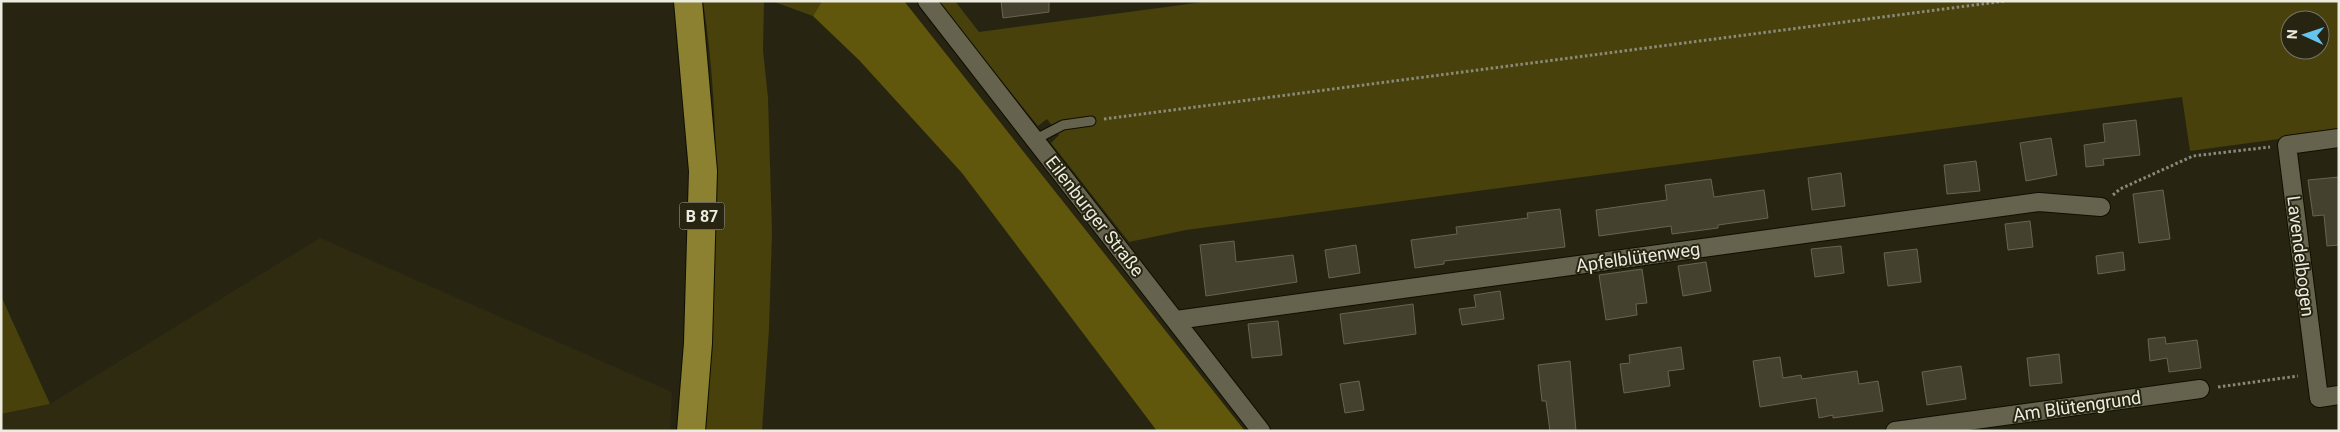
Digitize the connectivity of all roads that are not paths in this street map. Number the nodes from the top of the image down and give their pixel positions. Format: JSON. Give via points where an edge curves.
{"nodes":[{"id":1,"x":688,"y":1,"type":"edge"},
{"id":2,"x":927,"y":1,"type":"edge"},
{"id":3,"x":1091,"y":120,"type":"road end"},
{"id":4,"x":2339,"y":138,"type":"edge"},
{"id":5,"x":1036,"y":139,"type":"junction"},
{"id":6,"x":2100,"y":207,"type":"road end"},
{"id":7,"x":1176,"y":320,"type":"junction"},
{"id":8,"x":2200,"y":389,"type":"road end"},
{"id":9,"x":2339,"y":395,"type":"edge"},
{"id":10,"x":690,"y":431,"type":"edge"},
{"id":11,"x":1261,"y":431,"type":"edge"},
{"id":12,"x":1895,"y":431,"type":"edge"}],
"edges":[{"from":1,"to":10,"type":"main road","number":"B 87","via":[[703,171],[698,343]]},
{"from":2,"to":5,"type":"street","name":"Eilenburger Straße"},
{"from":3,"to":5,"type":"lane","via":[[1063,125]]},
{"from":4,"to":9,"type":"street","name":"Lavendelbogen","via":[[2287,145],[2319,398]]},
{"from":5,"to":7,"type":"street","name":"Eilenburger Straße"},
{"from":6,"to":7,"type":"street","name":"Apfelblütenweg","via":[[2039,202]]},
{"from":7,"to":11,"type":"street","name":"Eilenburger Straße"},
{"from":8,"to":12,"type":"street","name":"Am Blütengrund"}]}
